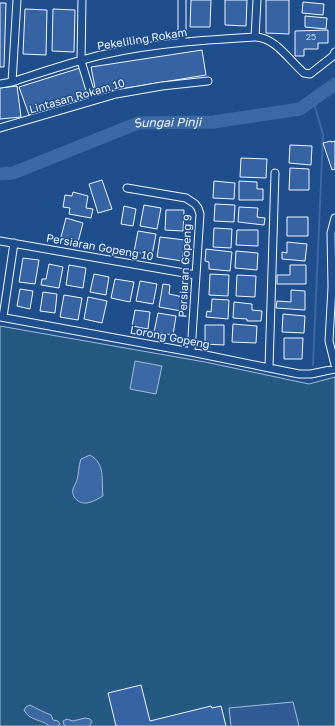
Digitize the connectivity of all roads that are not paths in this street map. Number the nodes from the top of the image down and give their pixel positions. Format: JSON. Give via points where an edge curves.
{"nodes":[{"id":1,"x":17,"y":0,"type":"edge"},
{"id":2,"x":82,"y":0,"type":"edge"},
{"id":3,"x":182,"y":0,"type":"edge"},
{"id":4,"x":257,"y":0,"type":"edge"},
{"id":5,"x":255,"y":37,"type":"junction"},
{"id":6,"x":182,"y":42,"type":"junction"},
{"id":7,"x":335,"y":52,"type":"edge"},
{"id":8,"x":81,"y":61,"type":"junction"},
{"id":9,"x":208,"y":81,"type":"dead end"},
{"id":10,"x":12,"y":82,"type":"junction"},
{"id":11,"x":0,"y":84,"type":"edge"},
{"id":12,"x":93,"y":100,"type":"junction"},
{"id":13,"x":0,"y":128,"type":"edge"},
{"id":14,"x":275,"y":173,"type":"dead end"},
{"id":15,"x":127,"y":188,"type":"dead end"},
{"id":16,"x":335,"y":218,"type":"edge"},
{"id":17,"x":0,"y":241,"type":"edge"},
{"id":18,"x":14,"y":243,"type":"junction"},
{"id":19,"x":196,"y":275,"type":"junction"},
{"id":20,"x":333,"y":286,"type":"edge"},
{"id":21,"x":1,"y":317,"type":"edge"},
{"id":22,"x":191,"y":352,"type":"junction"},
{"id":23,"x":335,"y":365,"type":"edge"},
{"id":24,"x":269,"y":368,"type":"junction"},
{"id":25,"x":335,"y":369,"type":"edge"}],
"edges":[{"from":1,"to":10,"type":"street"},
{"from":2,"to":8,"type":"street"},
{"from":3,"to":6,"type":"street"},
{"from":4,"to":5,"type":"street"},
{"from":5,"to":6,"type":"street","name":"Pekeliling Rokam"},
{"from":5,"to":7,"type":"street","via":[[271,41],[304,73],[310,74]]},
{"from":6,"to":8,"type":"street","name":"Pekeliling Rokam","via":[[131,49]]},
{"from":8,"to":10,"type":"street","name":"Pekeliling Rokam"},
{"from":8,"to":12,"type":"street"},
{"from":9,"to":12,"type":"street","name":"Lintasan Rokam 10","via":[[162,86]]},
{"from":10,"to":11,"type":"street","name":"Pekeliling Rokam"},
{"from":12,"to":13,"type":"street","name":"Lintasan Rokam 10"},
{"from":14,"to":24,"type":"street"},
{"from":15,"to":19,"type":"street","name":"Persiaran Gopeng 9","via":[[186,198],[196,204],[200,214]]},
{"from":16,"to":20,"type":"street","via":[[331,233]]},
{"from":17,"to":18,"type":"street","name":"Persiaran Gopeng 10"},
{"from":18,"to":19,"type":"street","name":"Persiaran Gopeng 10"},
{"from":18,"to":21,"type":"street"},
{"from":19,"to":22,"type":"street","name":"Persiaran Gopeng 9"},
{"from":20,"to":23,"type":"street","via":[[329,341]]},
{"from":21,"to":22,"type":"street","name":"Lorong Gopeng"},
{"from":22,"to":24,"type":"street","name":"Lorong Gopeng"},
{"from":24,"to":25,"type":"street","name":"Lorong Gopeng","via":[[299,374]]}]}
